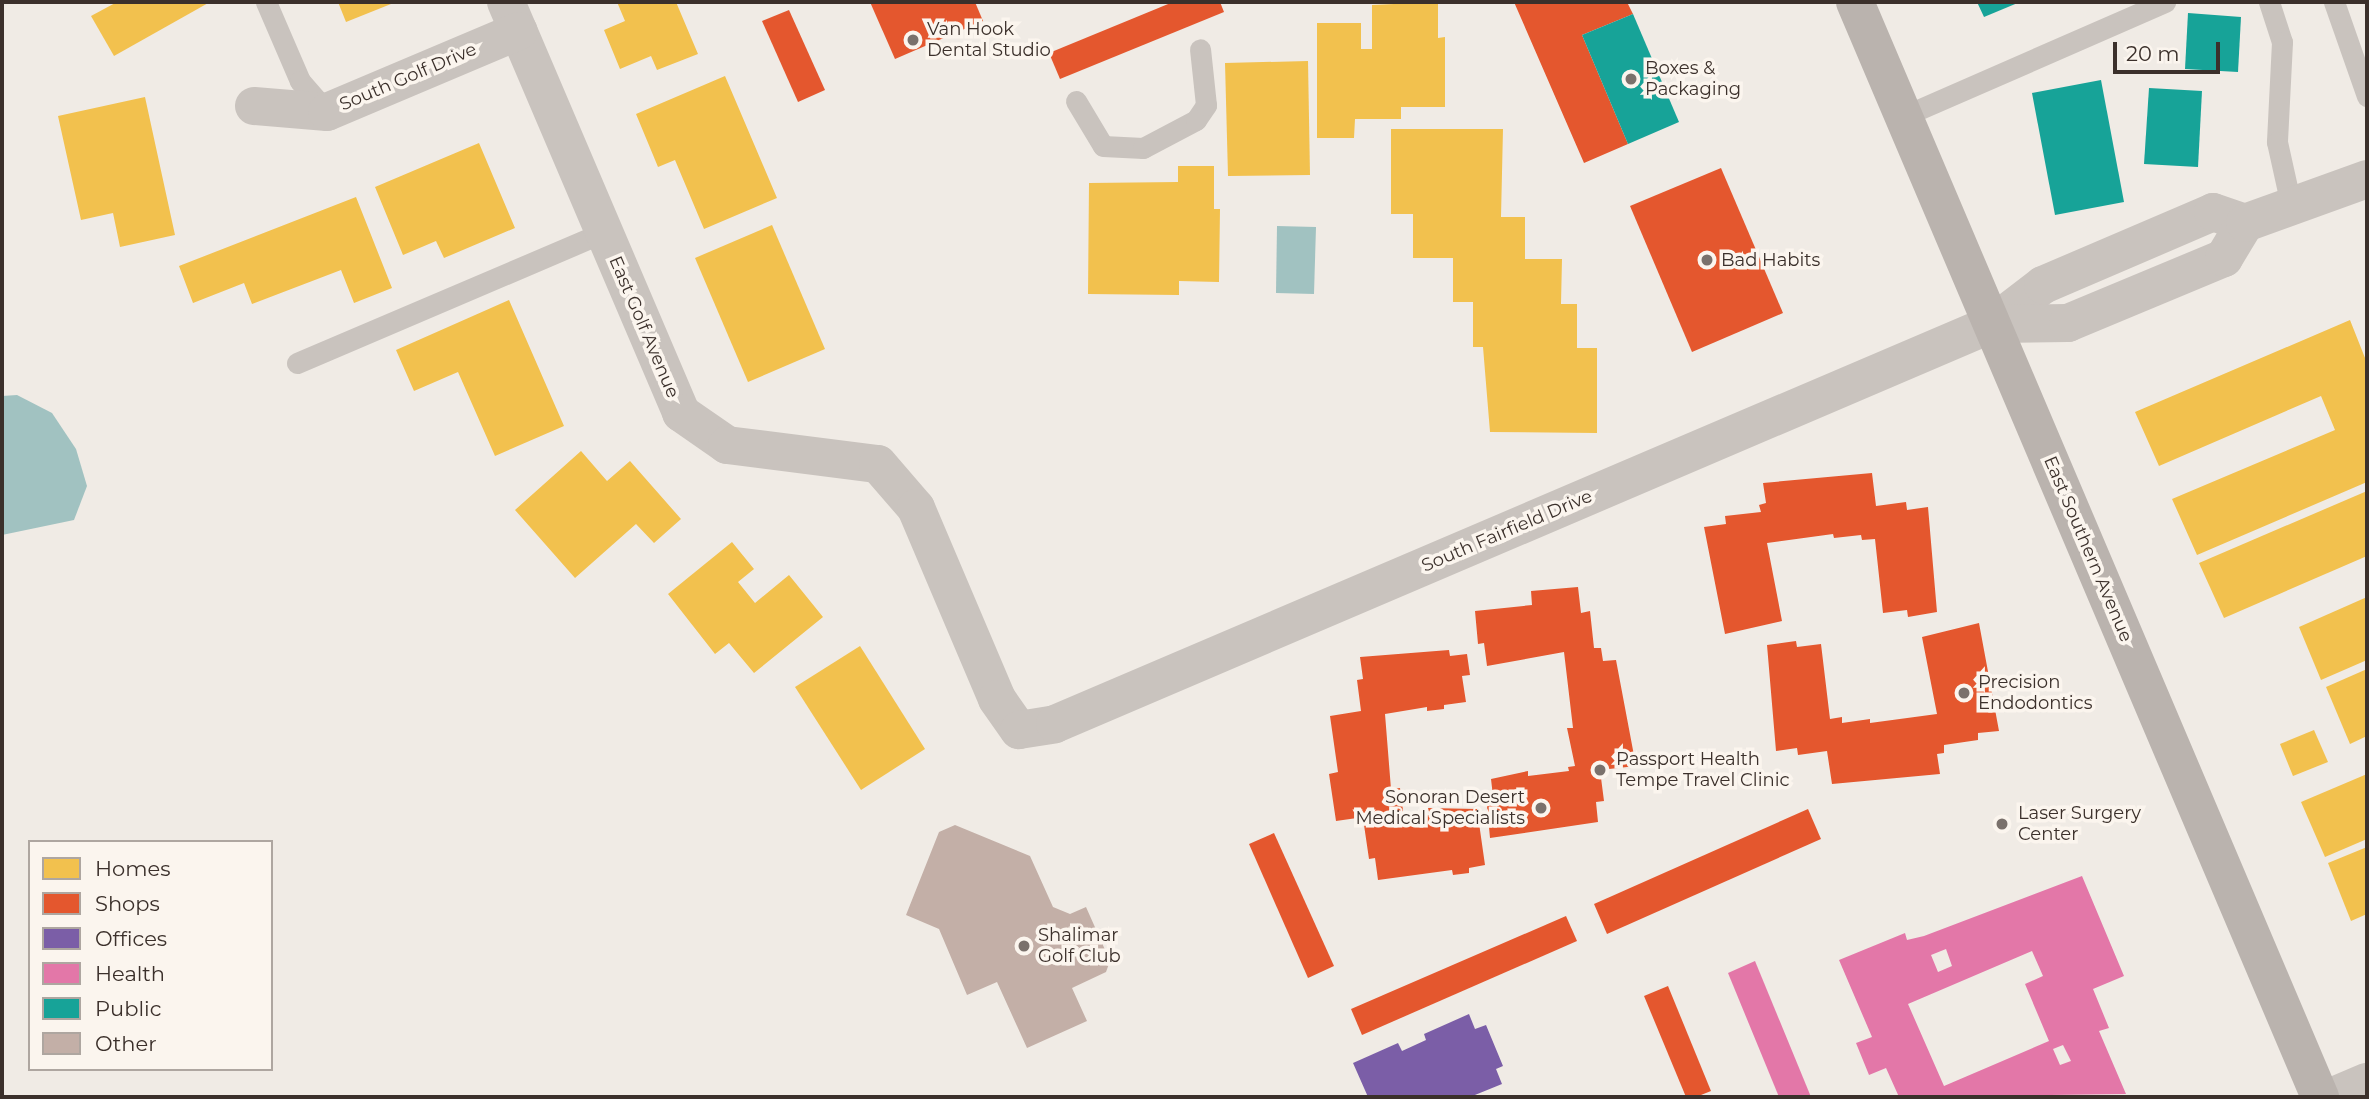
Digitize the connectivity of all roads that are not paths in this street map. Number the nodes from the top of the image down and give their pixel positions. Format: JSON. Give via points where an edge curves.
{"nodes":[{"id":1,"x":266,"y":2,"type":"edge"},
{"id":2,"x":2165,"y":2,"type":"edge"},
{"id":3,"x":2269,"y":2,"type":"edge"},
{"id":4,"x":2334,"y":2,"type":"edge"},
{"id":5,"x":1862,"y":5,"type":"edge"},
{"id":6,"x":513,"y":16,"type":"edge"},
{"id":7,"x":1200,"y":49,"type":"dead end"},
{"id":8,"x":2367,"y":96,"type":"edge"},
{"id":9,"x":1076,"y":101,"type":"dead end"},
{"id":10,"x":254,"y":106,"type":"dead end"},
{"id":11,"x":327,"y":112,"type":"junction"},
{"id":12,"x":1904,"y":116,"type":"junction"},
{"id":13,"x":2367,"y":179,"type":"edge"},
{"id":14,"x":2291,"y":205,"type":"junction"},
{"id":15,"x":604,"y":232,"type":"junction"},
{"id":16,"x":1992,"y":324,"type":"junction"},
{"id":17,"x":297,"y":363,"type":"dead end"},
{"id":18,"x":1019,"y":730,"type":"joint"},
{"id":19,"x":2367,"y":1082,"type":"edge"},
{"id":20,"x":2320,"y":1097,"type":"edge"},
{"id":21,"x":2331,"y":1097,"type":"edge"}],
"edges":[{"from":1,"to":11,"type":"lane","via":[[300,81]]},
{"from":2,"to":12,"type":"lane"},
{"from":3,"to":14,"type":"lane","via":[[2282,42],[2277,142]]},
{"from":4,"to":8,"type":"lane"},
{"from":5,"to":12,"type":"main road","name":"East Southern Avenue"},
{"from":6,"to":11,"type":"street","name":"South Golf Drive"},
{"from":6,"to":15,"type":"street","name":"East Golf Avenue"},
{"from":7,"to":9,"type":"lane","via":[[1206,105],[1196,120],[1143,148],[1103,146]]},
{"from":10,"to":11,"type":"street","name":"South Golf Drive"},
{"from":12,"to":16,"type":"main road","name":"East Southern Avenue"},
{"from":13,"to":14,"type":"street","name":"South Fairfield Drive"},
{"from":14,"to":16,"type":"street","name":"South Fairfield Drive","via":[[2245,223],[2213,212],[2043,285]]},
{"from":15,"to":17,"type":"lane"},
{"from":15,"to":18,"type":"street","name":"East Golf Avenue","via":[[681,413],[727,445],[878,464],[916,509],[997,699]]},
{"from":16,"to":18,"type":"street","name":"South Fairfield Drive","via":[[1066,719]]},
{"from":16,"to":20,"type":"main road","name":"East Southern Avenue"},
{"from":19,"to":21,"type":"street"}]}
